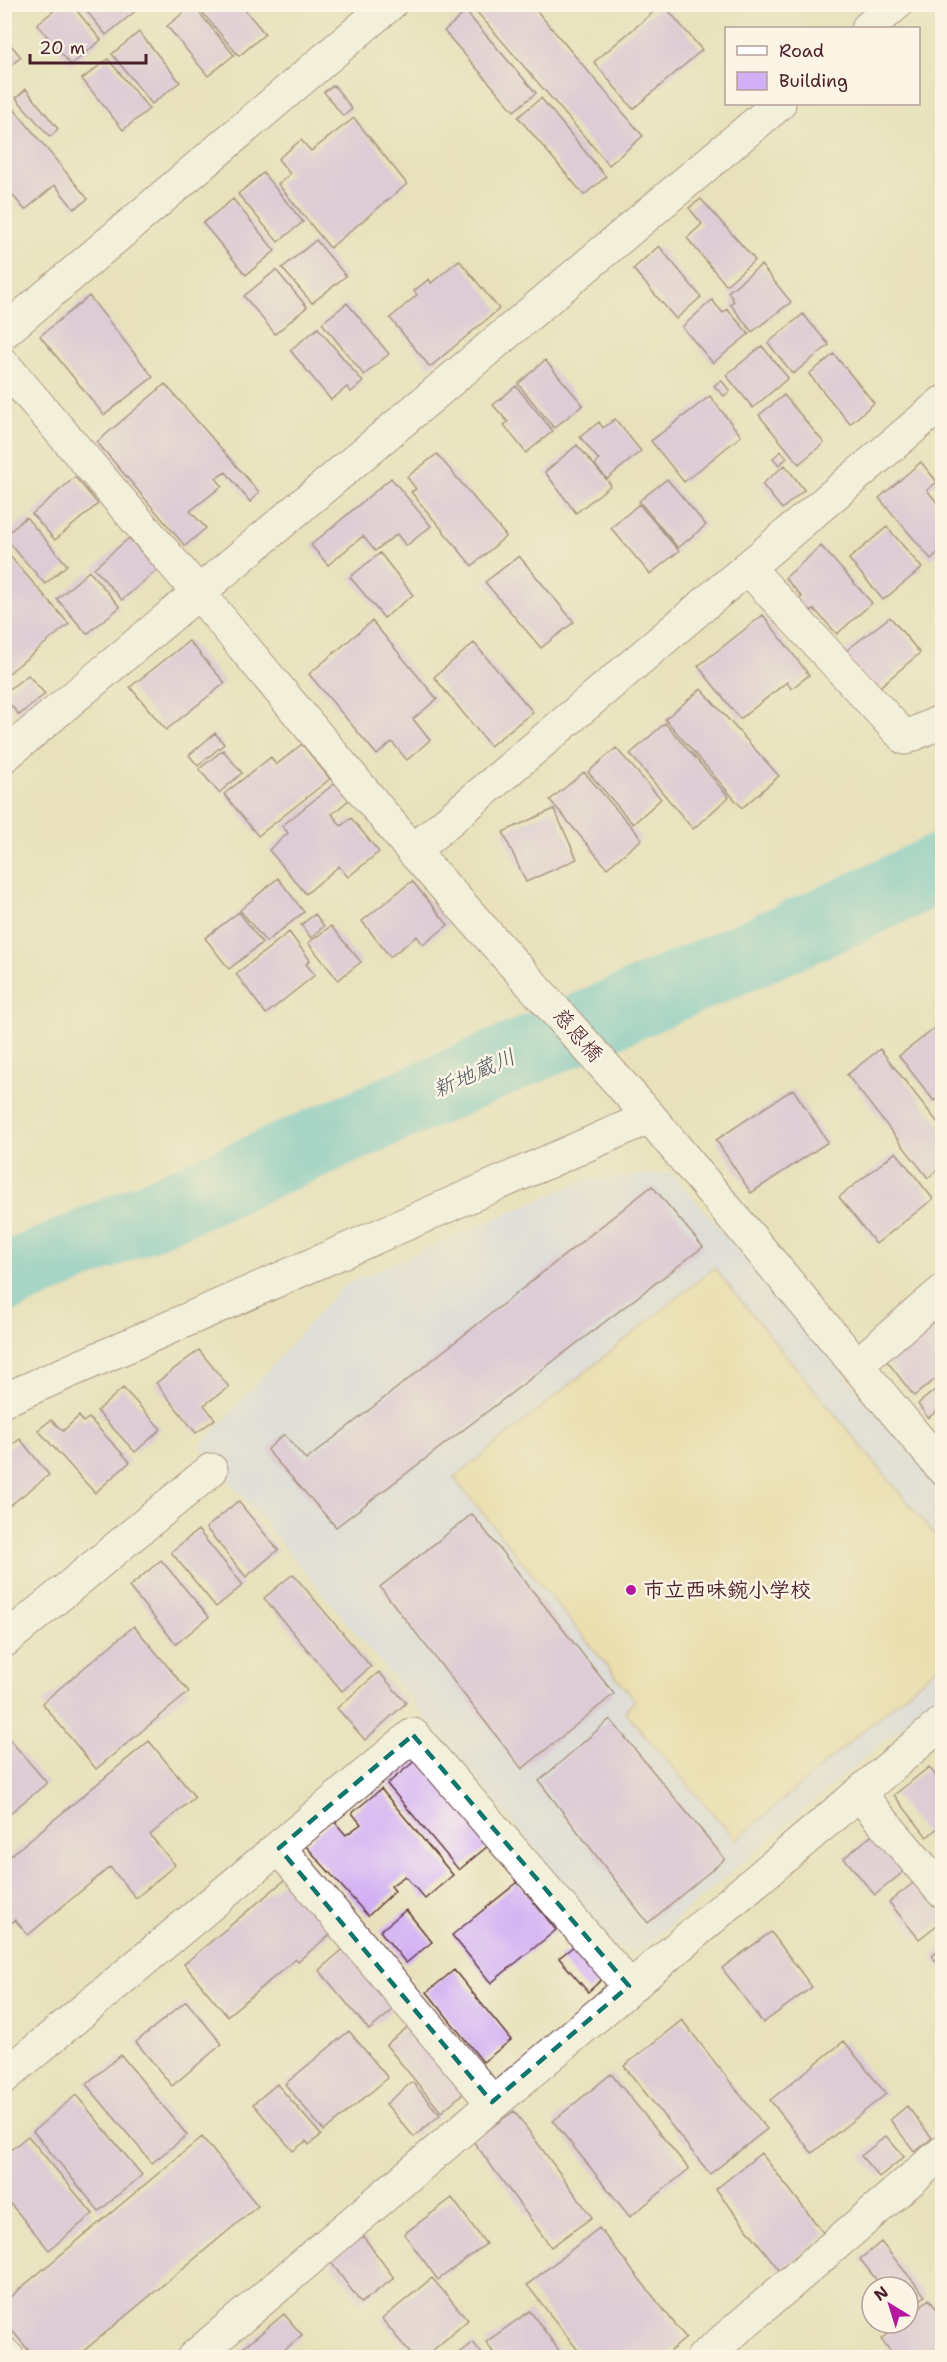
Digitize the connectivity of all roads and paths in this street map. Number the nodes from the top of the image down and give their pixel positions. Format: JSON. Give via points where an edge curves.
{"nodes":[{"id":1,"x":390,"y":4,"type":"edge"},
{"id":2,"x":896,"y":4,"type":"edge"},
{"id":3,"x":869,"y":27,"type":"edge"},
{"id":4,"x":778,"y":105,"type":"edge"},
{"id":5,"x":4,"y":332,"type":"edge"},
{"id":6,"x":4,"y":365,"type":"edge"},
{"id":7,"x":942,"y":403,"type":"edge"},
{"id":8,"x":748,"y":568,"type":"junction"},
{"id":9,"x":198,"y":592,"type":"junction"},
{"id":10,"x":942,"y":721,"type":"edge"},
{"id":11,"x":4,"y":756,"type":"edge"},
{"id":12,"x":413,"y":851,"type":"junction"},
{"id":13,"x":650,"y":1117,"type":"junction"},
{"id":14,"x":942,"y":1292,"type":"edge"},
{"id":15,"x":856,"y":1365,"type":"junction"},
{"id":16,"x":4,"y":1400,"type":"edge"},
{"id":17,"x":942,"y":1468,"type":"edge"},
{"id":18,"x":212,"y":1470,"type":"dead end"},
{"id":19,"x":4,"y":1641,"type":"edge"},
{"id":20,"x":942,"y":1723,"type":"edge"},
{"id":21,"x":859,"y":1794,"type":"junction"},
{"id":22,"x":279,"y":1848,"type":"junction"},
{"id":23,"x":942,"y":1892,"type":"edge"},
{"id":24,"x":629,"y":1986,"type":"junction"},
{"id":25,"x":4,"y":2077,"type":"edge"},
{"id":26,"x":492,"y":2102,"type":"junction"},
{"id":27,"x":942,"y":2153,"type":"edge"},
{"id":28,"x":4,"y":2354,"type":"edge"},
{"id":29,"x":8,"y":2358,"type":"edge"},
{"id":30,"x":193,"y":2358,"type":"edge"},
{"id":31,"x":703,"y":2358,"type":"edge"}],
"edges":[{"from":1,"to":5,"type":"street"},
{"from":2,"to":3,"type":"street"},
{"from":4,"to":9,"type":"street"},
{"from":6,"to":9,"type":"street","name":"慈恩橋"},
{"from":7,"to":8,"type":"street"},
{"from":8,"to":10,"type":"street","via":[[905,738]]},
{"from":8,"to":12,"type":"street"},
{"from":9,"to":11,"type":"street"},
{"from":9,"to":12,"type":"street","name":"慈恩橋"},
{"from":12,"to":13,"type":"street","name":"慈恩橋"},
{"from":13,"to":15,"type":"street","name":"慈恩橋"},
{"from":13,"to":16,"type":"street"},
{"from":14,"to":15,"type":"street"},
{"from":15,"to":17,"type":"street","name":"慈恩橋"},
{"from":18,"to":19,"type":"street"},
{"from":20,"to":21,"type":"street"},
{"from":21,"to":23,"type":"street"},
{"from":21,"to":24,"type":"street"},
{"from":22,"to":24,"type":"street","via":[[413,1736]]},
{"from":22,"to":25,"type":"street"},
{"from":22,"to":26,"type":"street"},
{"from":24,"to":26,"type":"street"},
{"from":26,"to":30,"type":"street"},
{"from":27,"to":31,"type":"street"},
{"from":28,"to":29,"type":"street"}]}
